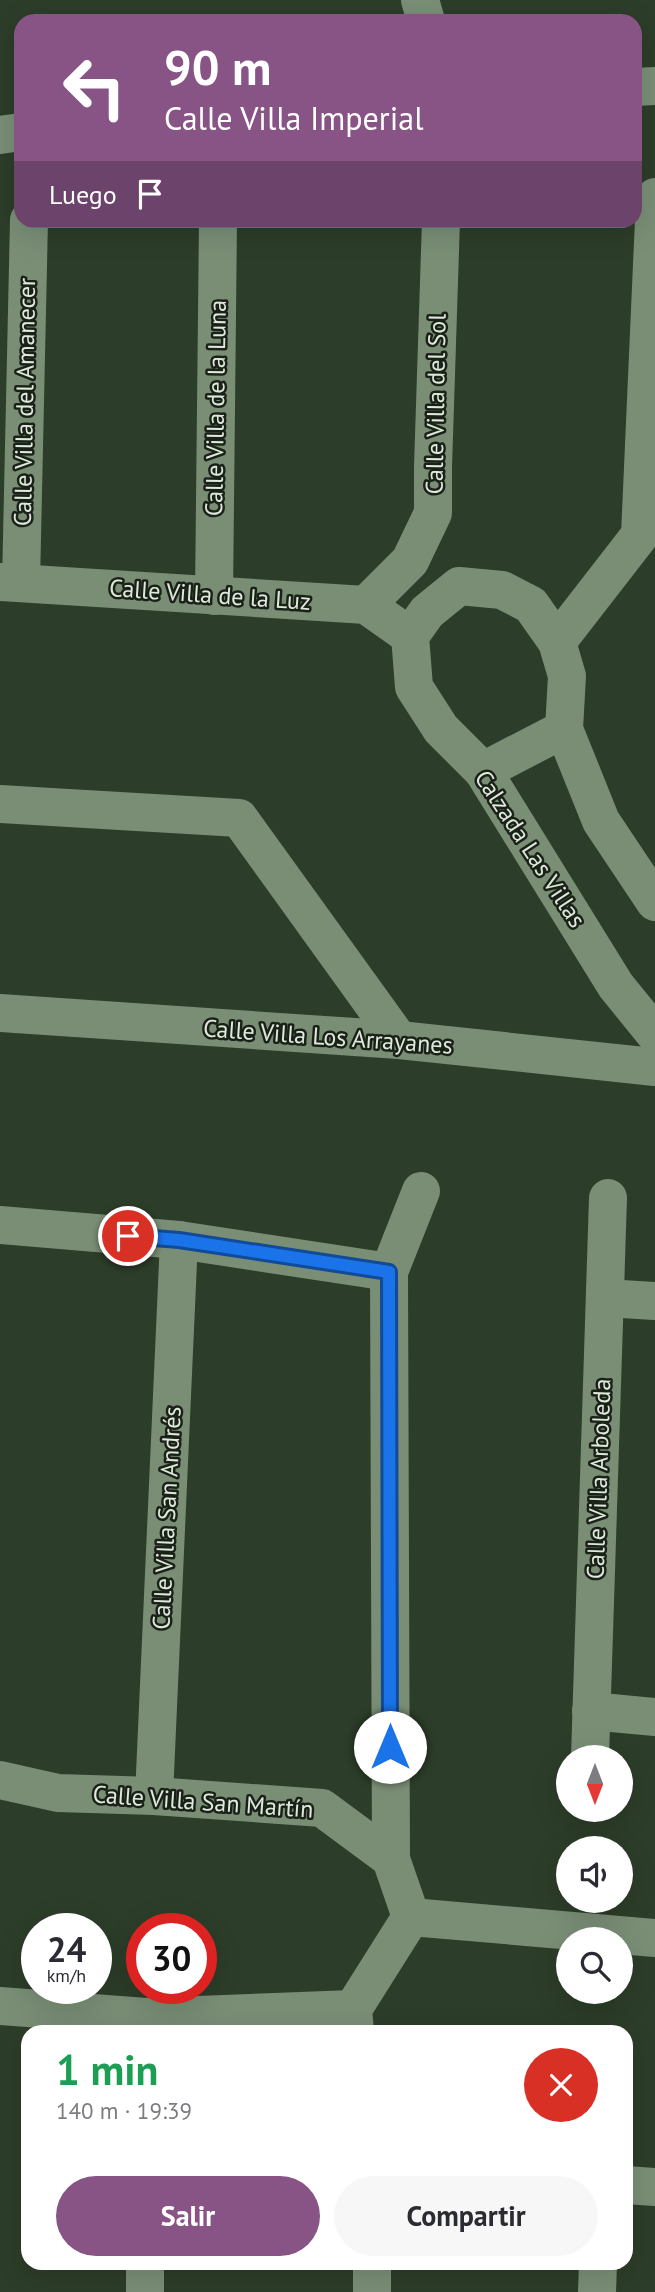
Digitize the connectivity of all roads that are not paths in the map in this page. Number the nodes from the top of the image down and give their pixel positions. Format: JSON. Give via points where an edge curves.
{"nodes":[{"id":1,"x":655,"y":197,"type":"edge"},
{"id":2,"x":29,"y":228,"type":"edge"},
{"id":3,"x":218,"y":228,"type":"edge"},
{"id":4,"x":441,"y":228,"type":"edge"},
{"id":5,"x":11,"y":583,"type":"edge"},
{"id":6,"x":214,"y":596,"type":"junction"},
{"id":7,"x":366,"y":605,"type":"junction"},
{"id":8,"x":410,"y":636,"type":"junction"},
{"id":9,"x":557,"y":642,"type":"junction"},
{"id":10,"x":564,"y":729,"type":"junction"},
{"id":11,"x":483,"y":771,"type":"junction"},
{"id":12,"x":0,"y":804,"type":"edge"},
{"id":13,"x":655,"y":902,"type":"edge"},
{"id":14,"x":0,"y":1013,"type":"edge"},
{"id":15,"x":655,"y":1034,"type":"edge"},
{"id":16,"x":399,"y":1040,"type":"junction"},
{"id":17,"x":655,"y":1067,"type":"edge"},
{"id":18,"x":421,"y":1191,"type":"dead end"},
{"id":19,"x":608,"y":1198,"type":"dead end"},
{"id":20,"x":0,"y":1225,"type":"edge"},
{"id":21,"x":179,"y":1240,"type":"junction"},
{"id":22,"x":389,"y":1272,"type":"junction"},
{"id":23,"x":605,"y":1298,"type":"junction"},
{"id":24,"x":655,"y":1301,"type":"edge"},
{"id":25,"x":591,"y":1711,"type":"junction"},
{"id":26,"x":655,"y":1717,"type":"edge"},
{"id":27,"x":590,"y":1745,"type":"edge"},
{"id":28,"x":0,"y":1780,"type":"edge"},
{"id":29,"x":154,"y":1796,"type":"junction"},
{"id":30,"x":391,"y":1859,"type":"junction"},
{"id":31,"x":411,"y":1917,"type":"junction"},
{"id":32,"x":655,"y":1938,"type":"edge"},
{"id":33,"x":0,"y":2006,"type":"edge"},
{"id":34,"x":354,"y":2020,"type":"edge"},
{"id":35,"x":146,"y":2024,"type":"edge"},
{"id":36,"x":633,"y":2185,"type":"edge"},
{"id":37,"x":655,"y":2187,"type":"edge"},
{"id":38,"x":145,"y":2270,"type":"edge"},
{"id":39,"x":372,"y":2270,"type":"edge"},
{"id":40,"x":598,"y":2270,"type":"edge"},
{"id":41,"x":145,"y":2292,"type":"edge"},
{"id":42,"x":372,"y":2292,"type":"edge"},
{"id":43,"x":597,"y":2292,"type":"edge"}],
"edges":[{"from":1,"to":9,"type":"street","via":[[640,535]]},
{"from":2,"to":5,"type":"street","name":"Calle Villa del Amanecer"},
{"from":3,"to":6,"type":"street","name":"Calle Villa de la Luna"},
{"from":4,"to":7,"type":"street","name":"Calle Villa del Sol","via":[[433,513],[410,561]]},
{"from":5,"to":6,"type":"street","name":"Calle Villa de la Luz"},
{"from":6,"to":7,"type":"street","name":"Calle Villa de la Luz"},
{"from":7,"to":8,"type":"street"},
{"from":8,"to":9,"type":"street","via":[[427,612],[459,586],[502,590],[531,605]]},
{"from":8,"to":11,"type":"street","name":"Calzada Las Villas","via":[[414,687],[441,729]]},
{"from":9,"to":10,"type":"street","via":[[567,677]]},
{"from":10,"to":11,"type":"street"},
{"from":10,"to":13,"type":"street","via":[[601,821]]},
{"from":11,"to":15,"type":"street","name":"Calzada Las Villas","via":[[616,986]]},
{"from":12,"to":16,"type":"street","via":[[239,818]]},
{"from":14,"to":16,"type":"street","name":"Calle Villa Los Arrayanes"},
{"from":16,"to":17,"type":"street","name":"Calle Villa Los Arrayanes"},
{"from":18,"to":22,"type":"street"},
{"from":19,"to":23,"type":"street","name":"Calle Villa Arboleda"},
{"from":20,"to":21,"type":"street"},
{"from":21,"to":22,"type":"street"},
{"from":21,"to":29,"type":"street","name":"Calle Villa San Andrés"},
{"from":22,"to":30,"type":"street"},
{"from":23,"to":24,"type":"street"},
{"from":23,"to":25,"type":"street","name":"Calle Villa Arboleda"},
{"from":25,"to":26,"type":"street"},
{"from":25,"to":27,"type":"street","name":"Calle Villa Arboleda"},
{"from":28,"to":29,"type":"street","name":"Calle Villa San Martín","via":[[58,1793]]},
{"from":29,"to":30,"type":"street","name":"Calle Villa San Martín","via":[[322,1808]]},
{"from":30,"to":31,"type":"street"},
{"from":31,"to":32,"type":"street"},
{"from":31,"to":34,"type":"street"},
{"from":33,"to":35,"type":"street"},
{"from":34,"to":35,"type":"street"},
{"from":36,"to":37,"type":"street"},
{"from":38,"to":41,"type":"street"},
{"from":39,"to":42,"type":"street"},
{"from":40,"to":43,"type":"street"}]}
